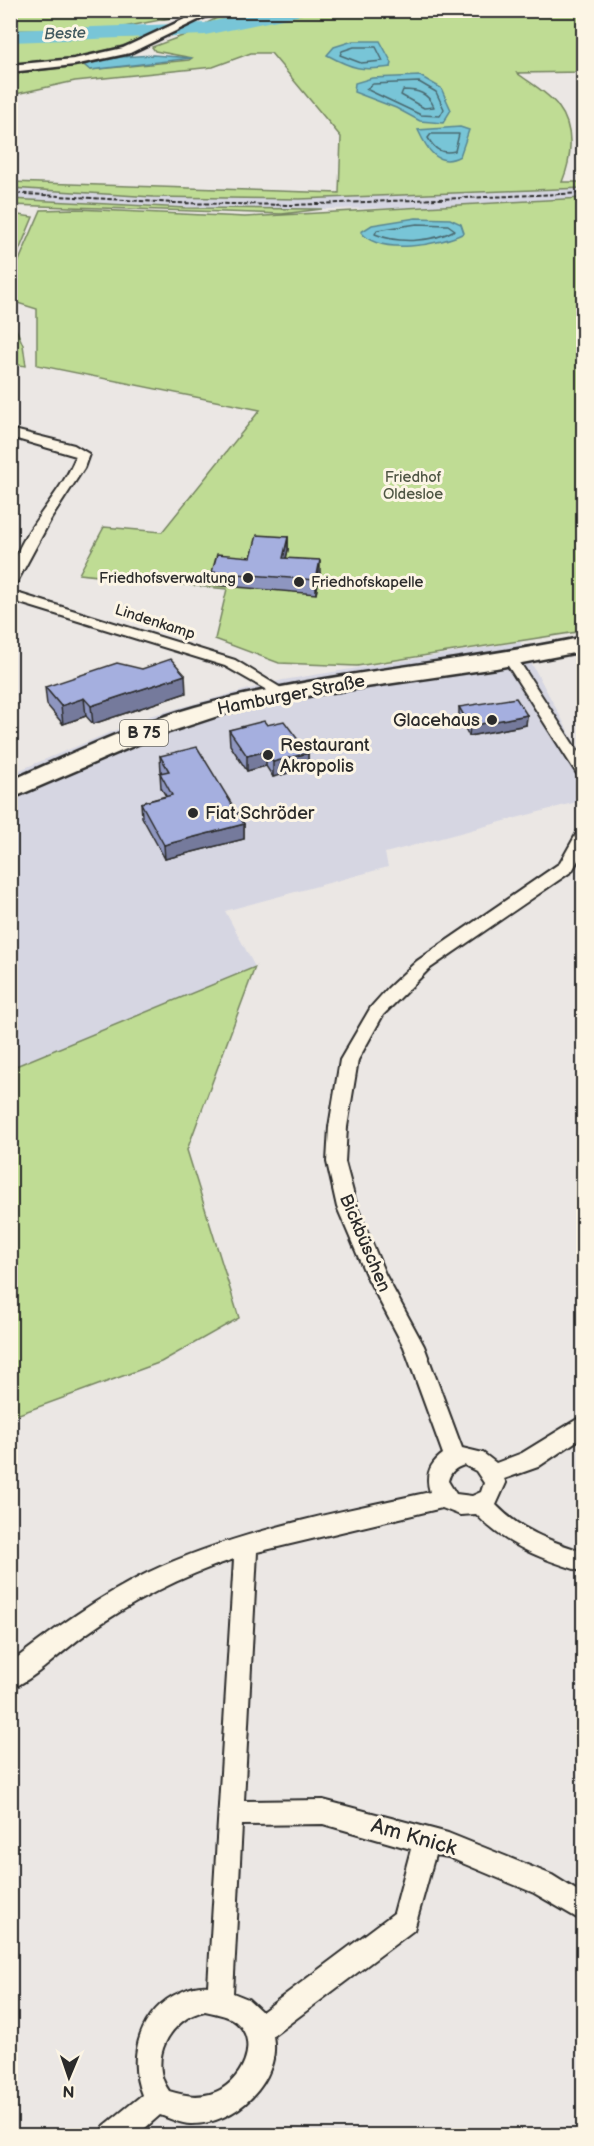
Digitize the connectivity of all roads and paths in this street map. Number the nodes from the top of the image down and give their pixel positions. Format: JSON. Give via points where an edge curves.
{"nodes":[{"id":1,"x":214,"y":10,"type":"edge"},
{"id":2,"x":10,"y":69,"type":"edge"},
{"id":3,"x":10,"y":434,"type":"edge"},
{"id":4,"x":10,"y":582,"type":"edge"},
{"id":5,"x":10,"y":595,"type":"edge"},
{"id":6,"x":584,"y":644,"type":"edge"},
{"id":7,"x":510,"y":658,"type":"junction"},
{"id":8,"x":284,"y":694,"type":"junction"},
{"id":9,"x":584,"y":774,"type":"edge"},
{"id":10,"x":10,"y":791,"type":"edge"},
{"id":11,"x":584,"y":835,"type":"edge"},
{"id":12,"x":575,"y":870,"type":"edge"},
{"id":13,"x":584,"y":1424,"type":"edge"},
{"id":14,"x":455,"y":1458,"type":"junction"},
{"id":15,"x":493,"y":1474,"type":"junction"},
{"id":16,"x":445,"y":1498,"type":"junction"},
{"id":17,"x":481,"y":1504,"type":"junction"},
{"id":18,"x":246,"y":1545,"type":"junction"},
{"id":19,"x":584,"y":1562,"type":"edge"},
{"id":20,"x":10,"y":1678,"type":"edge"},
{"id":21,"x":231,"y":1813,"type":"junction"},
{"id":22,"x":426,"y":1841,"type":"junction"},
{"id":23,"x":584,"y":1910,"type":"edge"},
{"id":24,"x":220,"y":2000,"type":"junction"},
{"id":25,"x":257,"y":2032,"type":"junction"},
{"id":26,"x":158,"y":2099,"type":"junction"},
{"id":27,"x":209,"y":2129,"type":"edge"},
{"id":28,"x":114,"y":2136,"type":"edge"}],
"edges":[{"from":1,"to":2,"type":"street","via":[[126,51]]},
{"from":3,"to":4,"type":"street","via":[[83,454]]},
{"from":5,"to":8,"type":"street","name":"Lindenkamp","via":[[230,663]]},
{"from":6,"to":7,"type":"main road","name":"Hamburger Straße","number":"B 75"},
{"from":7,"to":8,"type":"main road","name":"Hamburger Straße","number":"B 75"},
{"from":7,"to":9,"type":"street"},
{"from":8,"to":10,"type":"main road","name":"Hamburger Straße","number":"B 75","via":[[170,722]]},
{"from":11,"to":12,"type":"street","name":"Bickbüschen"},
{"from":12,"to":14,"type":"street","name":"Bickbüschen","via":[[423,964],[377,1011],[350,1060],[336,1162],[347,1207],[376,1275],[414,1346]]},
{"from":13,"to":15,"type":"street","via":[[530,1460]]},
{"from":14,"to":15,"type":"street","via":[[464,1456],[481,1461]]},
{"from":14,"to":16,"type":"street","via":[[441,1467],[438,1475],[437,1483]]},
{"from":15,"to":17,"type":"street","via":[[493,1491]]},
{"from":16,"to":17,"type":"street","via":[[462,1507]]},
{"from":16,"to":18,"type":"street"},
{"from":17,"to":19,"type":"street","via":[[525,1543]]},
{"from":18,"to":20,"type":"street","via":[[155,1580],[74,1627]]},
{"from":18,"to":21,"type":"street"},
{"from":21,"to":22,"type":"street","name":"Am Knick","via":[[323,1812]]},
{"from":21,"to":24,"type":"street"},
{"from":22,"to":23,"type":"street","name":"Am Knick","via":[[448,1845],[543,1884]]},
{"from":22,"to":25,"type":"street","via":[[405,1921]]},
{"from":24,"to":25,"type":"street","via":[[248,2017]]},
{"from":24,"to":26,"type":"street","via":[[205,1998],[176,2008],[164,2018],[149,2048],[147,2066]]},
{"from":25,"to":27,"type":"street","via":[[262,2070],[255,2089],[244,2105]]},
{"from":26,"to":27,"type":"street","via":[[172,2113]]},
{"from":26,"to":28,"type":"street"}]}
